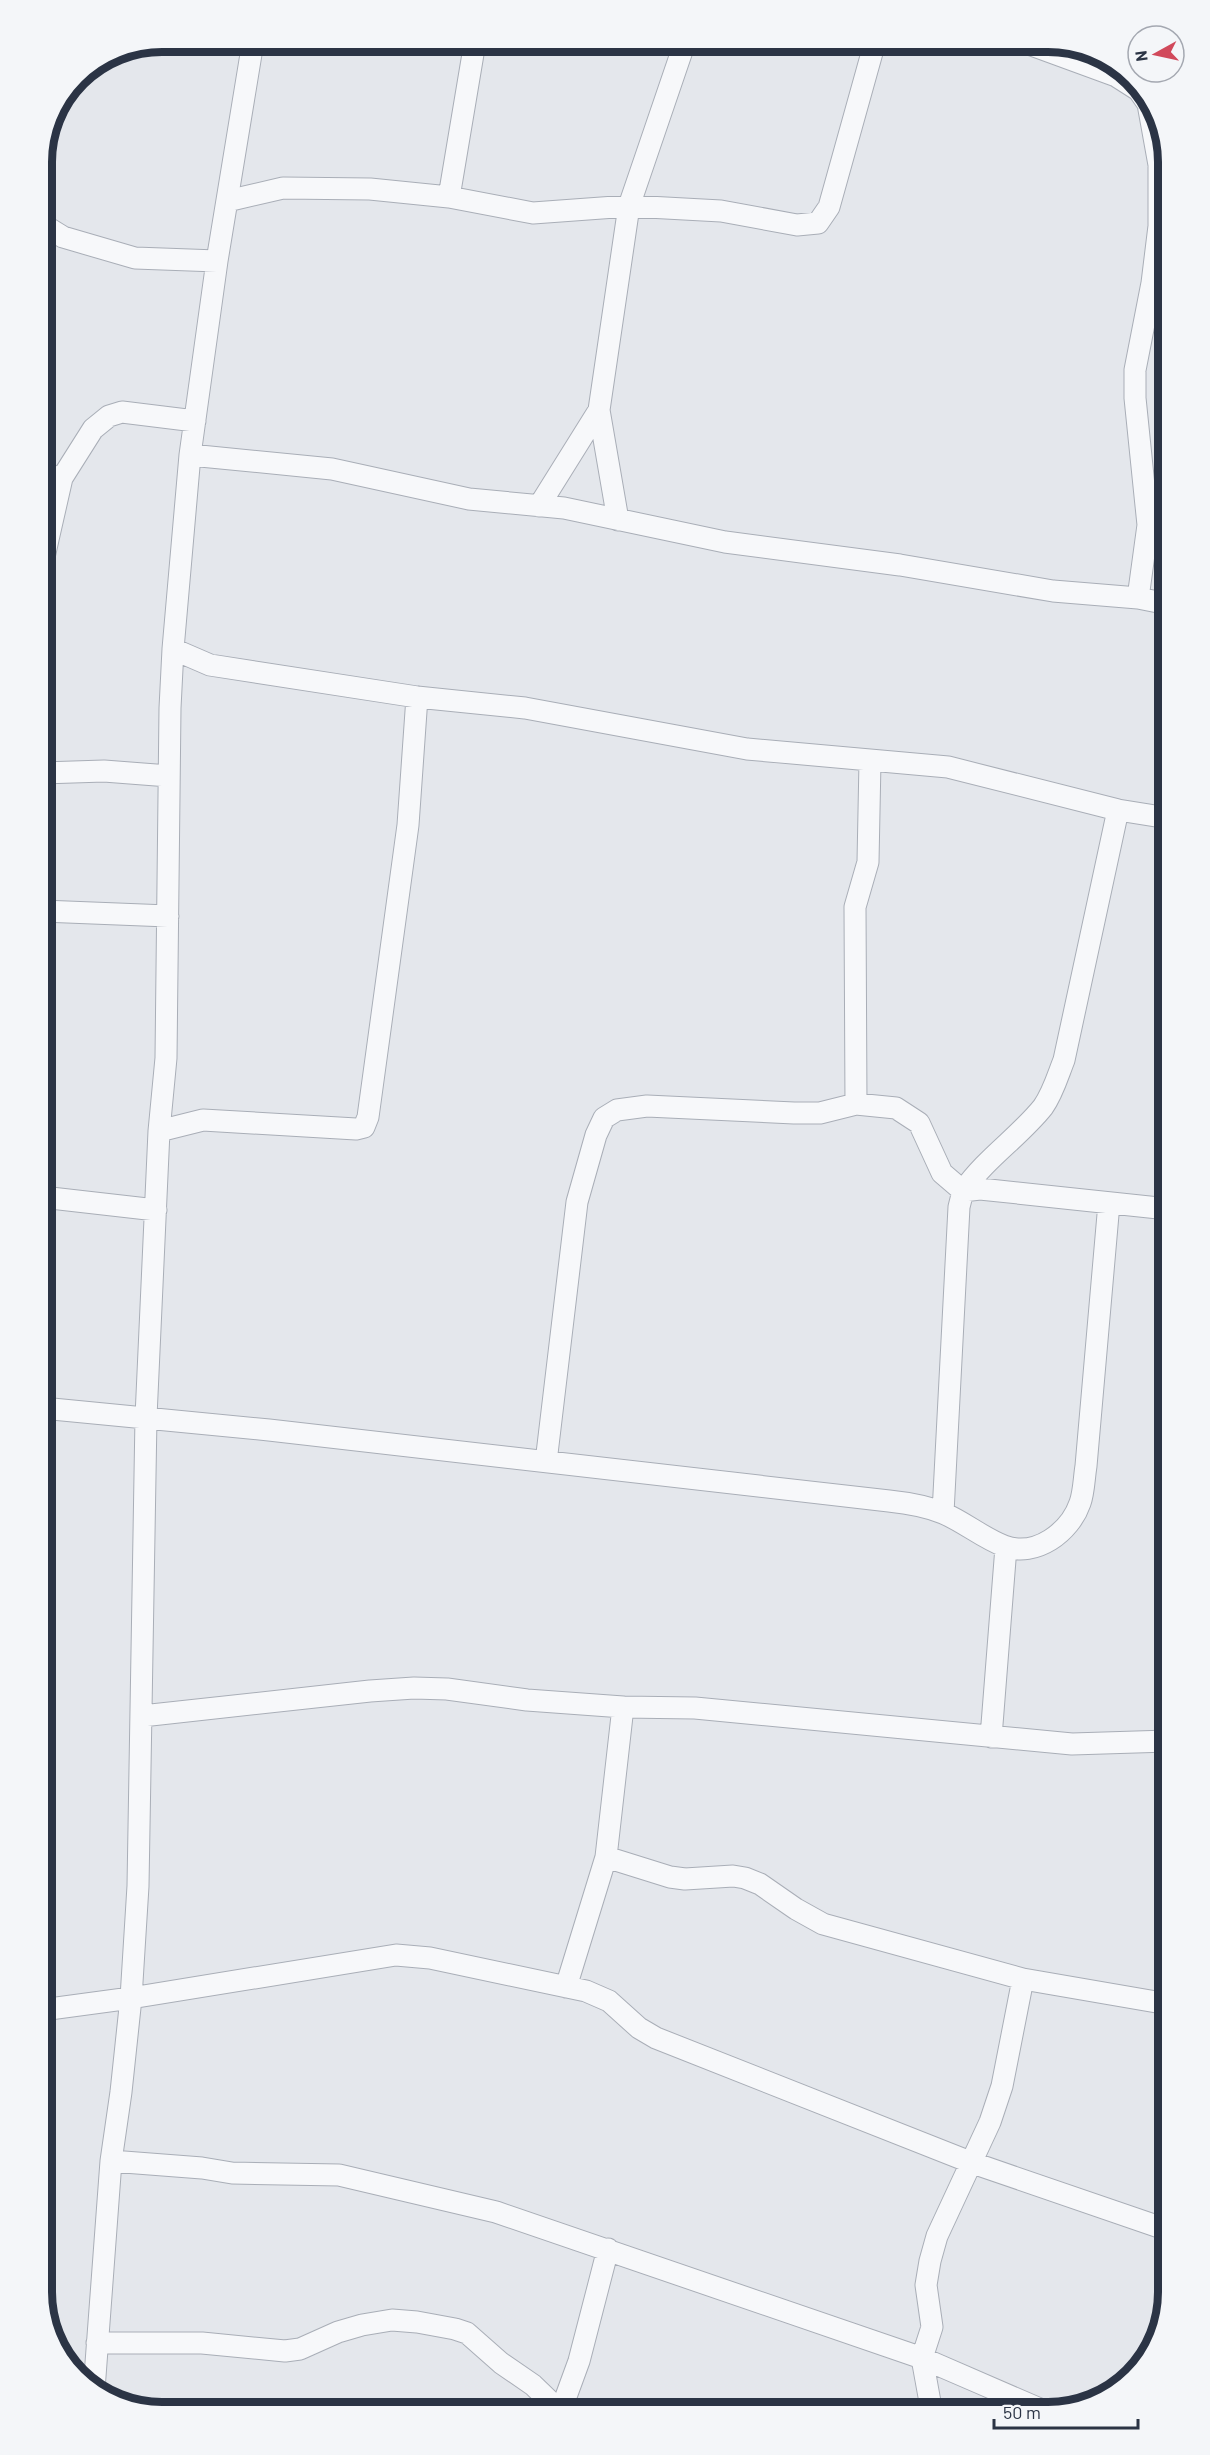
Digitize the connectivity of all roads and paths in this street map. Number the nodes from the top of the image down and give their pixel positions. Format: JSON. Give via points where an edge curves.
{"nodes":[{"id":1,"x":251,"y":52,"type":"edge"},
{"id":2,"x":473,"y":52,"type":"edge"},
{"id":3,"x":681,"y":53,"type":"edge"},
{"id":4,"x":872,"y":53,"type":"edge"},
{"id":5,"x":1053,"y":53,"type":"edge"},
{"id":6,"x":1114,"y":75,"type":"edge"},
{"id":7,"x":1153,"y":131,"type":"edge"},
{"id":8,"x":1156,"y":148,"type":"edge"},
{"id":9,"x":449,"y":198,"type":"junction"},
{"id":10,"x":227,"y":201,"type":"junction"},
{"id":11,"x":629,"y":206,"type":"junction"},
{"id":12,"x":53,"y":231,"type":"edge"},
{"id":13,"x":1158,"y":234,"type":"edge"},
{"id":14,"x":217,"y":261,"type":"junction"},
{"id":15,"x":599,"y":410,"type":"junction"},
{"id":16,"x":195,"y":421,"type":"junction"},
{"id":17,"x":190,"y":456,"type":"junction"},
{"id":18,"x":53,"y":475,"type":"edge"},
{"id":19,"x":539,"y":506,"type":"junction"},
{"id":20,"x":618,"y":520,"type":"junction"},
{"id":21,"x":1138,"y":598,"type":"junction"},
{"id":22,"x":1158,"y":602,"type":"edge"},
{"id":23,"x":173,"y":649,"type":"junction"},
{"id":24,"x":417,"y":697,"type":"junction"},
{"id":25,"x":870,"y":761,"type":"junction"},
{"id":26,"x":53,"y":773,"type":"edge"},
{"id":27,"x":170,"y":776,"type":"junction"},
{"id":28,"x":1118,"y":810,"type":"junction"},
{"id":29,"x":1158,"y":816,"type":"edge"},
{"id":30,"x":53,"y":911,"type":"edge"},
{"id":31,"x":168,"y":916,"type":"junction"},
{"id":32,"x":856,"y":1104,"type":"junction"},
{"id":33,"x":159,"y":1131,"type":"junction"},
{"id":34,"x":963,"y":1191,"type":"junction"},
{"id":35,"x":53,"y":1198,"type":"edge"},
{"id":36,"x":1109,"y":1203,"type":"junction"},
{"id":37,"x":1158,"y":1208,"type":"edge"},
{"id":38,"x":156,"y":1210,"type":"junction"},
{"id":39,"x":52,"y":1409,"type":"edge"},
{"id":40,"x":146,"y":1417,"type":"junction"},
{"id":41,"x":546,"y":1462,"type":"junction"},
{"id":42,"x":943,"y":1513,"type":"junction"},
{"id":43,"x":1006,"y":1547,"type":"junction"},
{"id":44,"x":623,"y":1707,"type":"junction"},
{"id":45,"x":142,"y":1716,"type":"junction"},
{"id":46,"x":991,"y":1737,"type":"junction"},
{"id":47,"x":1158,"y":1741,"type":"edge"},
{"id":48,"x":606,"y":1857,"type":"junction"},
{"id":49,"x":1023,"y":1979,"type":"junction"},
{"id":50,"x":566,"y":1987,"type":"junction"},
{"id":51,"x":131,"y":1998,"type":"junction"},
{"id":52,"x":1158,"y":2002,"type":"edge"},
{"id":53,"x":52,"y":2009,"type":"edge"},
{"id":54,"x":111,"y":2161,"type":"junction"},
{"id":55,"x":970,"y":2162,"type":"junction"},
{"id":56,"x":1158,"y":2227,"type":"edge"},
{"id":57,"x":608,"y":2249,"type":"junction"},
{"id":58,"x":98,"y":2343,"type":"junction"},
{"id":59,"x":922,"y":2358,"type":"junction"},
{"id":60,"x":95,"y":2379,"type":"edge"},
{"id":61,"x":550,"y":2402,"type":"edge"},
{"id":62,"x":565,"y":2402,"type":"edge"},
{"id":63,"x":930,"y":2402,"type":"edge"},
{"id":64,"x":1024,"y":2402,"type":"edge"}],
"edges":[{"from":1,"to":10,"type":"street"},
{"from":2,"to":9,"type":"street"},
{"from":3,"to":11,"type":"street"},
{"from":4,"to":11,"type":"street","via":[[829,207],[818,222],[797,225],[721,212]]},
{"from":5,"to":6,"type":"street"},
{"from":7,"to":8,"type":"street"},
{"from":9,"to":10,"type":"street","via":[[370,189],[283,188]]},
{"from":9,"to":11,"type":"street","via":[[533,213]]},
{"from":10,"to":14,"type":"street"},
{"from":11,"to":15,"type":"street"},
{"from":12,"to":14,"type":"street","via":[[135,258]]},
{"from":13,"to":21,"type":"street","via":[[1135,370],[1148,525]]},
{"from":14,"to":16,"type":"street"},
{"from":15,"to":19,"type":"street"},
{"from":15,"to":20,"type":"street"},
{"from":16,"to":17,"type":"street"},
{"from":16,"to":18,"type":"street","via":[[122,412],[109,416]]},
{"from":17,"to":19,"type":"street","via":[[332,469],[469,499]]},
{"from":17,"to":23,"type":"street"},
{"from":19,"to":20,"type":"street"},
{"from":20,"to":21,"type":"street","via":[[724,542],[900,565],[1053,591]]},
{"from":21,"to":22,"type":"street"},
{"from":23,"to":24,"type":"street","via":[[210,665]]},
{"from":23,"to":27,"type":"street"},
{"from":24,"to":25,"type":"street","via":[[525,708],[747,749]]},
{"from":24,"to":33,"type":"street","via":[[408,825],[364,1127],[203,1120]]},
{"from":25,"to":28,"type":"street","via":[[948,767]]},
{"from":25,"to":32,"type":"street","via":[[868,862],[855,907]]},
{"from":26,"to":27,"type":"street","via":[[104,771]]},
{"from":27,"to":31,"type":"street"},
{"from":28,"to":29,"type":"street"},
{"from":28,"to":34,"type":"street","via":[[1064,1060],[1054,1086],[1044,1106],[986,1162]]},
{"from":30,"to":31,"type":"street"},
{"from":31,"to":33,"type":"street","via":[[166,1058]]},
{"from":32,"to":34,"type":"street","via":[[896,1108],[919,1123],[942,1173]]},
{"from":32,"to":41,"type":"street","via":[[812,1113],[647,1106],[617,1110],[604,1118],[577,1202]]},
{"from":33,"to":38,"type":"street"},
{"from":34,"to":36,"type":"street","via":[[980,1189]]},
{"from":34,"to":42,"type":"street","via":[[958,1207]]},
{"from":35,"to":38,"type":"street"},
{"from":36,"to":37,"type":"street"},
{"from":36,"to":43,"type":"street","via":[[1081,1501],[1072,1522],[1047,1542],[1029,1549]]},
{"from":38,"to":40,"type":"street"},
{"from":39,"to":40,"type":"street"},
{"from":40,"to":41,"type":"street"},
{"from":40,"to":45,"type":"street"},
{"from":41,"to":42,"type":"street","via":[[889,1501]]},
{"from":42,"to":43,"type":"street"},
{"from":43,"to":46,"type":"street"},
{"from":44,"to":45,"type":"street","via":[[414,1688]]},
{"from":44,"to":46,"type":"street","via":[[695,1708]]},
{"from":44,"to":48,"type":"street"},
{"from":45,"to":51,"type":"street"},
{"from":46,"to":47,"type":"street","via":[[1072,1744]]},
{"from":48,"to":49,"type":"street","via":[[670,1877],[745,1878],[823,1924]]},
{"from":48,"to":50,"type":"street"},
{"from":49,"to":52,"type":"street"},
{"from":49,"to":55,"type":"street","via":[[1002,2086]]},
{"from":50,"to":51,"type":"street","via":[[430,1958],[396,1955]]},
{"from":50,"to":55,"type":"street","via":[[609,2001],[656,2038]]},
{"from":51,"to":53,"type":"street"},
{"from":51,"to":54,"type":"street"},
{"from":54,"to":57,"type":"street","via":[[232,2173],[339,2175],[496,2212]]},
{"from":54,"to":58,"type":"street"},
{"from":55,"to":56,"type":"street"},
{"from":55,"to":59,"type":"street","via":[[930,2261],[926,2285],[932,2327]]},
{"from":57,"to":59,"type":"street"},
{"from":57,"to":62,"type":"street"},
{"from":58,"to":60,"type":"street"},
{"from":58,"to":61,"type":"street","via":[[202,2343],[285,2350],[300,2349],[363,2325],[392,2320],[417,2322],[467,2333]]},
{"from":59,"to":63,"type":"street"},
{"from":59,"to":64,"type":"street"}]}
